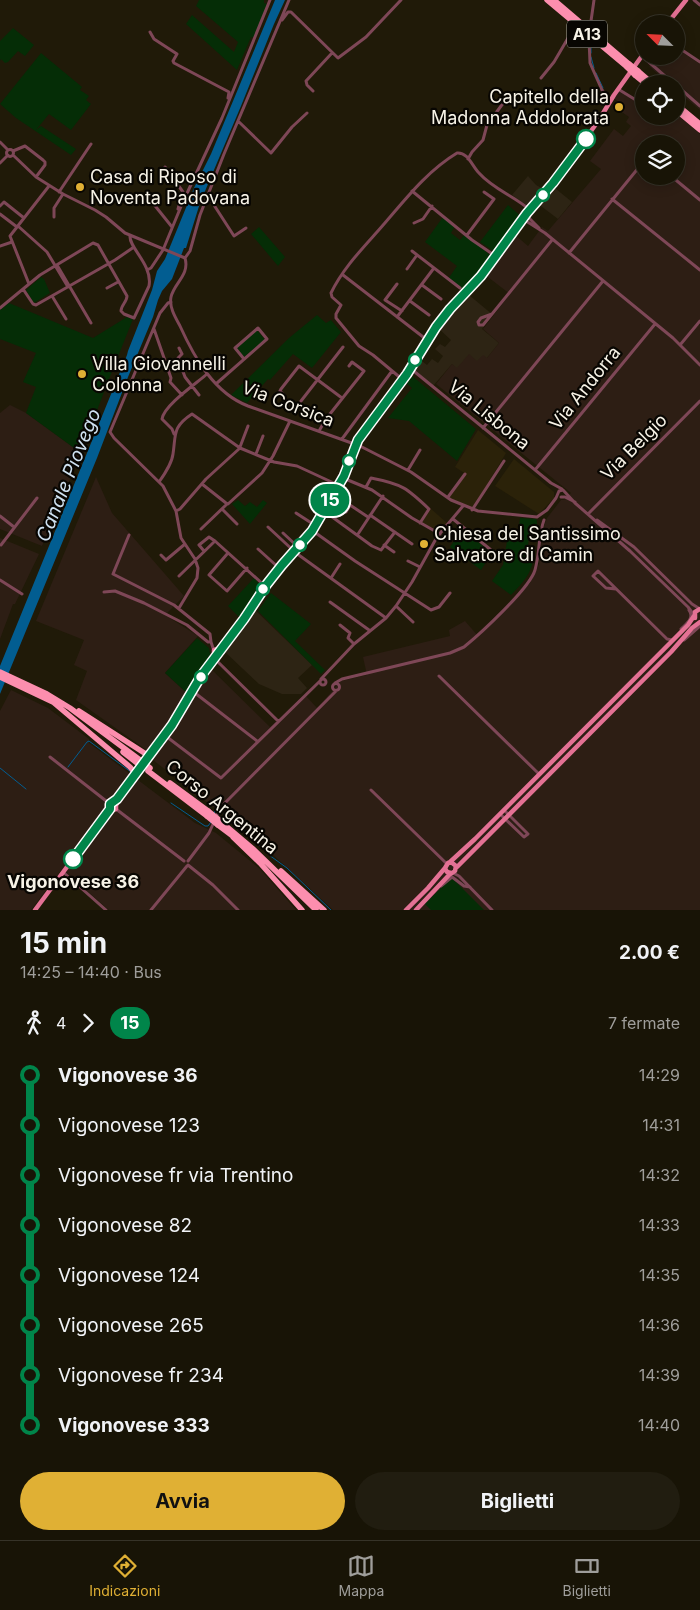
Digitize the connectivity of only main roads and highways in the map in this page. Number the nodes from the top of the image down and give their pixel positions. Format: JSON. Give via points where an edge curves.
{"nodes":[{"id":1,"x":547,"y":0,"type":"edge"},
{"id":2,"x":554,"y":0,"type":"edge"},
{"id":3,"x":686,"y":0,"type":"edge"},
{"id":4,"x":674,"y":15,"type":"edge"},
{"id":5,"x":636,"y":65,"type":"edge"},
{"id":6,"x":628,"y":66,"type":"junction"},
{"id":7,"x":637,"y":73,"type":"joint"},
{"id":8,"x":640,"y":75,"type":"edge"},
{"id":9,"x":685,"y":112,"type":"edge"},
{"id":10,"x":685,"y":118,"type":"edge"},
{"id":11,"x":700,"y":124,"type":"edge"},
{"id":12,"x":700,"y":130,"type":"edge"},
{"id":13,"x":700,"y":608,"type":"edge"},
{"id":14,"x":694,"y":616,"type":"junction"},
{"id":15,"x":700,"y":622,"type":"edge"},
{"id":16,"x":0,"y":672,"type":"edge"},
{"id":17,"x":0,"y":677,"type":"edge"},
{"id":18,"x":14,"y":680,"type":"junction"},
{"id":19,"x":47,"y":694,"type":"junction"},
{"id":20,"x":53,"y":702,"type":"junction"},
{"id":21,"x":150,"y":758,"type":"junction"},
{"id":22,"x":138,"y":761,"type":"junction"},
{"id":23,"x":137,"y":774,"type":"junction"},
{"id":24,"x":218,"y":822,"type":"junction"},
{"id":25,"x":233,"y":837,"type":"junction"},
{"id":26,"x":244,"y":841,"type":"junction"},
{"id":27,"x":447,"y":864,"type":"junction"},
{"id":28,"x":454,"y":871,"type":"junction"},
{"id":29,"x":34,"y":910,"type":"edge"},
{"id":30,"x":302,"y":910,"type":"edge"},
{"id":31,"x":312,"y":910,"type":"edge"},
{"id":32,"x":316,"y":910,"type":"edge"},
{"id":33,"x":324,"y":910,"type":"edge"},
{"id":34,"x":406,"y":910,"type":"edge"},
{"id":35,"x":416,"y":910,"type":"edge"}],
"edges":[{"from":1,"to":6,"type":"highway","number":"A13"},
{"from":2,"to":6,"type":"highway","number":"A13"},
{"from":3,"to":4,"type":"main road"},
{"from":5,"to":21,"type":"main road","via":[[565,167],[478,281],[450,309],[370,421],[355,444],[343,478],[316,526],[279,568],[223,647],[216,651]]},
{"from":6,"to":7,"type":"highway","number":"A13","bridge":true},
{"from":7,"to":8,"type":"highway","number":"A13"},
{"from":9,"to":11,"type":"highway"},
{"from":10,"to":12,"type":"highway"},
{"from":13,"to":14,"type":"main road"},
{"from":14,"to":15,"type":"main road"},
{"from":14,"to":27,"type":"main road"},
{"from":15,"to":28,"type":"main road"},
{"from":16,"to":18,"type":"highway","name":"Corso Argentina"},
{"from":17,"to":18,"type":"highway","name":"Corso Argentina"},
{"from":18,"to":19,"type":"highway","name":"Corso Argentina"},
{"from":18,"to":20,"type":"highway","name":"Corso Argentina"},
{"from":19,"to":21,"type":"highway","via":[[89,716]]},
{"from":19,"to":22,"type":"highway","name":"Corso Argentina","via":[[92,723]]},
{"from":20,"to":22,"type":"highway","name":"Corso Argentina"},
{"from":20,"to":23,"type":"highway"},
{"from":21,"to":23,"type":"main road"},
{"from":22,"to":24,"type":"highway","name":"Corso Argentina","bridge":true},
{"from":23,"to":29,"type":"main road"},
{"from":24,"to":25,"type":"highway","name":"Corso Argentina"},
{"from":24,"to":26,"type":"highway","name":"Corso Argentina"},
{"from":25,"to":30,"type":"highway"},
{"from":25,"to":31,"type":"highway","name":"Corso Argentina"},
{"from":26,"to":32,"type":"highway","name":"Corso Argentina"},
{"from":26,"to":33,"type":"highway"},
{"from":27,"to":28,"type":"main road","via":[[446,871]]},
{"from":27,"to":28,"type":"main road","via":[[454,863]]},
{"from":27,"to":34,"type":"main road"},
{"from":28,"to":35,"type":"main road"}]}
